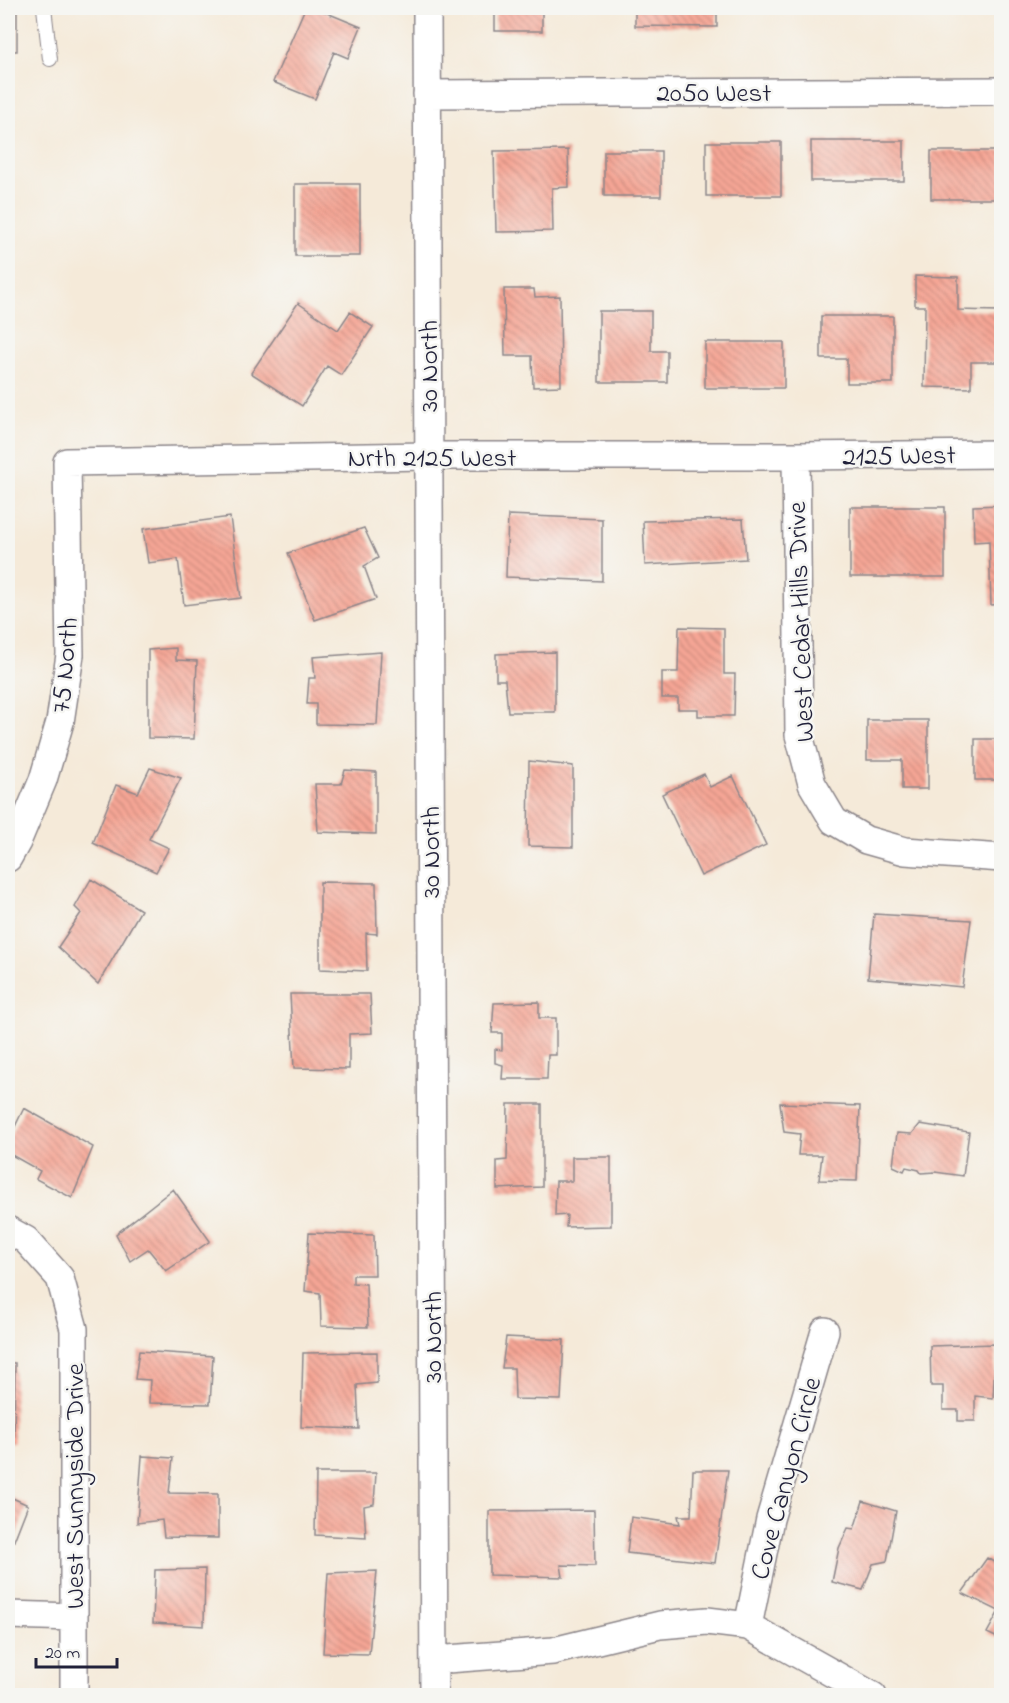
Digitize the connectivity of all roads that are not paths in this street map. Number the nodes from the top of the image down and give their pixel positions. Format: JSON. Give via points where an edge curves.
{"nodes":[{"id":1,"x":44,"y":8,"type":"edge"},
{"id":2,"x":427,"y":8,"type":"edge"},
{"id":3,"x":50,"y":59,"type":"dead end"},
{"id":4,"x":1002,"y":91,"type":"edge"},
{"id":5,"x":427,"y":94,"type":"junction"},
{"id":6,"x":1002,"y":454,"type":"edge"},
{"id":7,"x":428,"y":456,"type":"junction"},
{"id":8,"x":796,"y":456,"type":"junction"},
{"id":9,"x":67,"y":462,"type":"joint"},
{"id":10,"x":8,"y":858,"type":"edge"},
{"id":11,"x":1002,"y":858,"type":"edge"},
{"id":12,"x":8,"y":1230,"type":"edge"},
{"id":13,"x":825,"y":1330,"type":"dead end"},
{"id":14,"x":8,"y":1615,"type":"edge"},
{"id":15,"x":74,"y":1617,"type":"junction"},
{"id":16,"x":748,"y":1626,"type":"junction"},
{"id":17,"x":434,"y":1660,"type":"junction"},
{"id":18,"x":75,"y":1695,"type":"edge"},
{"id":19,"x":434,"y":1695,"type":"edge"},
{"id":20,"x":873,"y":1695,"type":"edge"}],
"edges":[{"from":1,"to":3,"type":"lane"},
{"from":2,"to":5,"type":"street","name":"30 North"},
{"from":4,"to":5,"type":"street","name":"2050 West"},
{"from":5,"to":7,"type":"street","name":"30 North"},
{"from":6,"to":8,"type":"street","name":"2125 West"},
{"from":7,"to":8,"type":"street","name":"Nrth 2125 West"},
{"from":7,"to":9,"type":"street","name":"Nrth 2125 West"},
{"from":7,"to":17,"type":"street","name":"30 North"},
{"from":8,"to":11,"type":"street","name":"West Cedar Hills Drive","via":[[799,735],[812,784],[834,821],[866,840],[905,851]]},
{"from":9,"to":10,"type":"street","name":"75 North","via":[[70,655],[60,722],[43,780]]},
{"from":12,"to":15,"type":"street","name":"West Sunnyside Drive","via":[[26,1240],[60,1278],[74,1329]]},
{"from":13,"to":16,"type":"street","name":"Cove Canyon Circle","via":[[770,1520]]},
{"from":14,"to":15,"type":"street"},
{"from":15,"to":18,"type":"street","name":"West Sunnyside Drive"},
{"from":16,"to":17,"type":"street","via":[[707,1621],[660,1625],[553,1651]]},
{"from":16,"to":20,"type":"street"},
{"from":17,"to":19,"type":"street","name":"30 North"}]}
